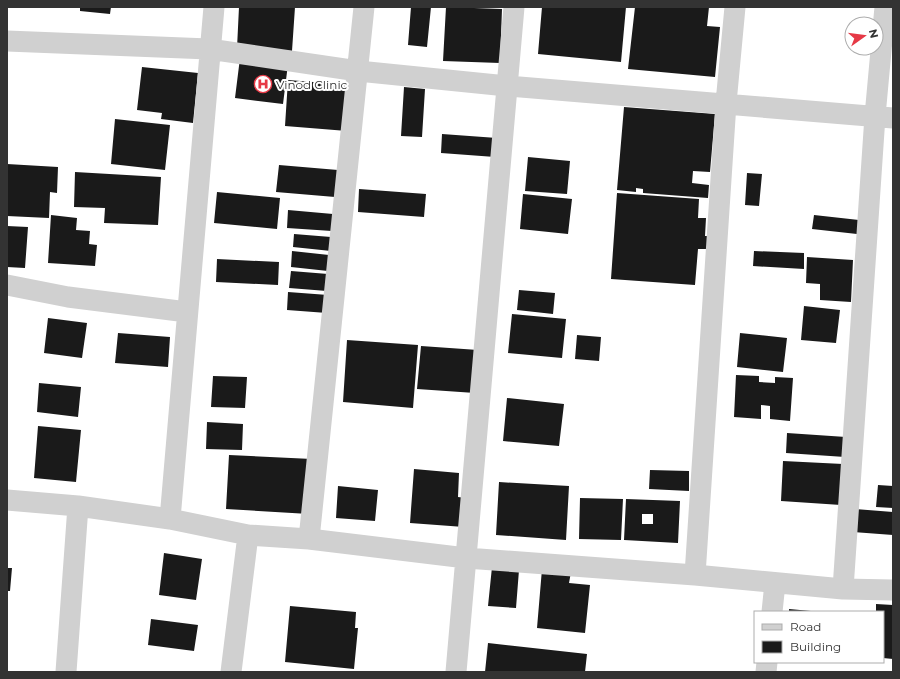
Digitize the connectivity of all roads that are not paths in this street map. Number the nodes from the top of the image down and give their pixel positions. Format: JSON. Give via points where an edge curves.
{"nodes":[{"id":1,"x":214,"y":7,"type":"edge"},
{"id":2,"x":364,"y":7,"type":"edge"},
{"id":3,"x":514,"y":7,"type":"edge"},
{"id":4,"x":735,"y":7,"type":"edge"},
{"id":5,"x":885,"y":7,"type":"edge"},
{"id":6,"x":7,"y":41,"type":"edge"},
{"id":7,"x":209,"y":49,"type":"junction"},
{"id":8,"x":358,"y":71,"type":"junction"},
{"id":9,"x":507,"y":86,"type":"junction"},
{"id":10,"x":726,"y":103,"type":"junction"},
{"id":11,"x":884,"y":117,"type":"edge"},
{"id":12,"x":7,"y":285,"type":"edge"},
{"id":13,"x":187,"y":312,"type":"junction"},
{"id":14,"x":7,"y":500,"type":"edge"},
{"id":15,"x":78,"y":506,"type":"junction"},
{"id":16,"x":170,"y":519,"type":"junction"},
{"id":17,"x":248,"y":534,"type":"junction"},
{"id":18,"x":309,"y":539,"type":"junction"},
{"id":19,"x":466,"y":558,"type":"junction"},
{"id":20,"x":695,"y":575,"type":"junction"},
{"id":21,"x":774,"y":583,"type":"junction"},
{"id":22,"x":843,"y":590,"type":"junction"},
{"id":23,"x":893,"y":590,"type":"edge"},
{"id":24,"x":772,"y":611,"type":"edge"},
{"id":25,"x":66,"y":672,"type":"edge"},
{"id":26,"x":231,"y":672,"type":"edge"},
{"id":27,"x":456,"y":672,"type":"edge"}],
"edges":[{"from":1,"to":7,"type":"street"},
{"from":2,"to":8,"type":"street"},
{"from":3,"to":9,"type":"street"},
{"from":4,"to":10,"type":"street"},
{"from":5,"to":11,"type":"street"},
{"from":6,"to":7,"type":"street"},
{"from":7,"to":8,"type":"street"},
{"from":7,"to":13,"type":"street"},
{"from":8,"to":9,"type":"street"},
{"from":8,"to":18,"type":"street"},
{"from":9,"to":10,"type":"street"},
{"from":9,"to":19,"type":"street"},
{"from":10,"to":11,"type":"street"},
{"from":10,"to":20,"type":"street"},
{"from":11,"to":22,"type":"street"},
{"from":12,"to":13,"type":"street","via":[[68,297]]},
{"from":13,"to":16,"type":"street"},
{"from":14,"to":15,"type":"street"},
{"from":15,"to":16,"type":"street"},
{"from":15,"to":25,"type":"street"},
{"from":16,"to":17,"type":"street"},
{"from":17,"to":18,"type":"street"},
{"from":17,"to":26,"type":"street"},
{"from":18,"to":19,"type":"street"},
{"from":19,"to":20,"type":"street"},
{"from":19,"to":27,"type":"street"},
{"from":20,"to":21,"type":"street"},
{"from":21,"to":22,"type":"street"},
{"from":21,"to":24,"type":"street"},
{"from":22,"to":23,"type":"street"}]}
